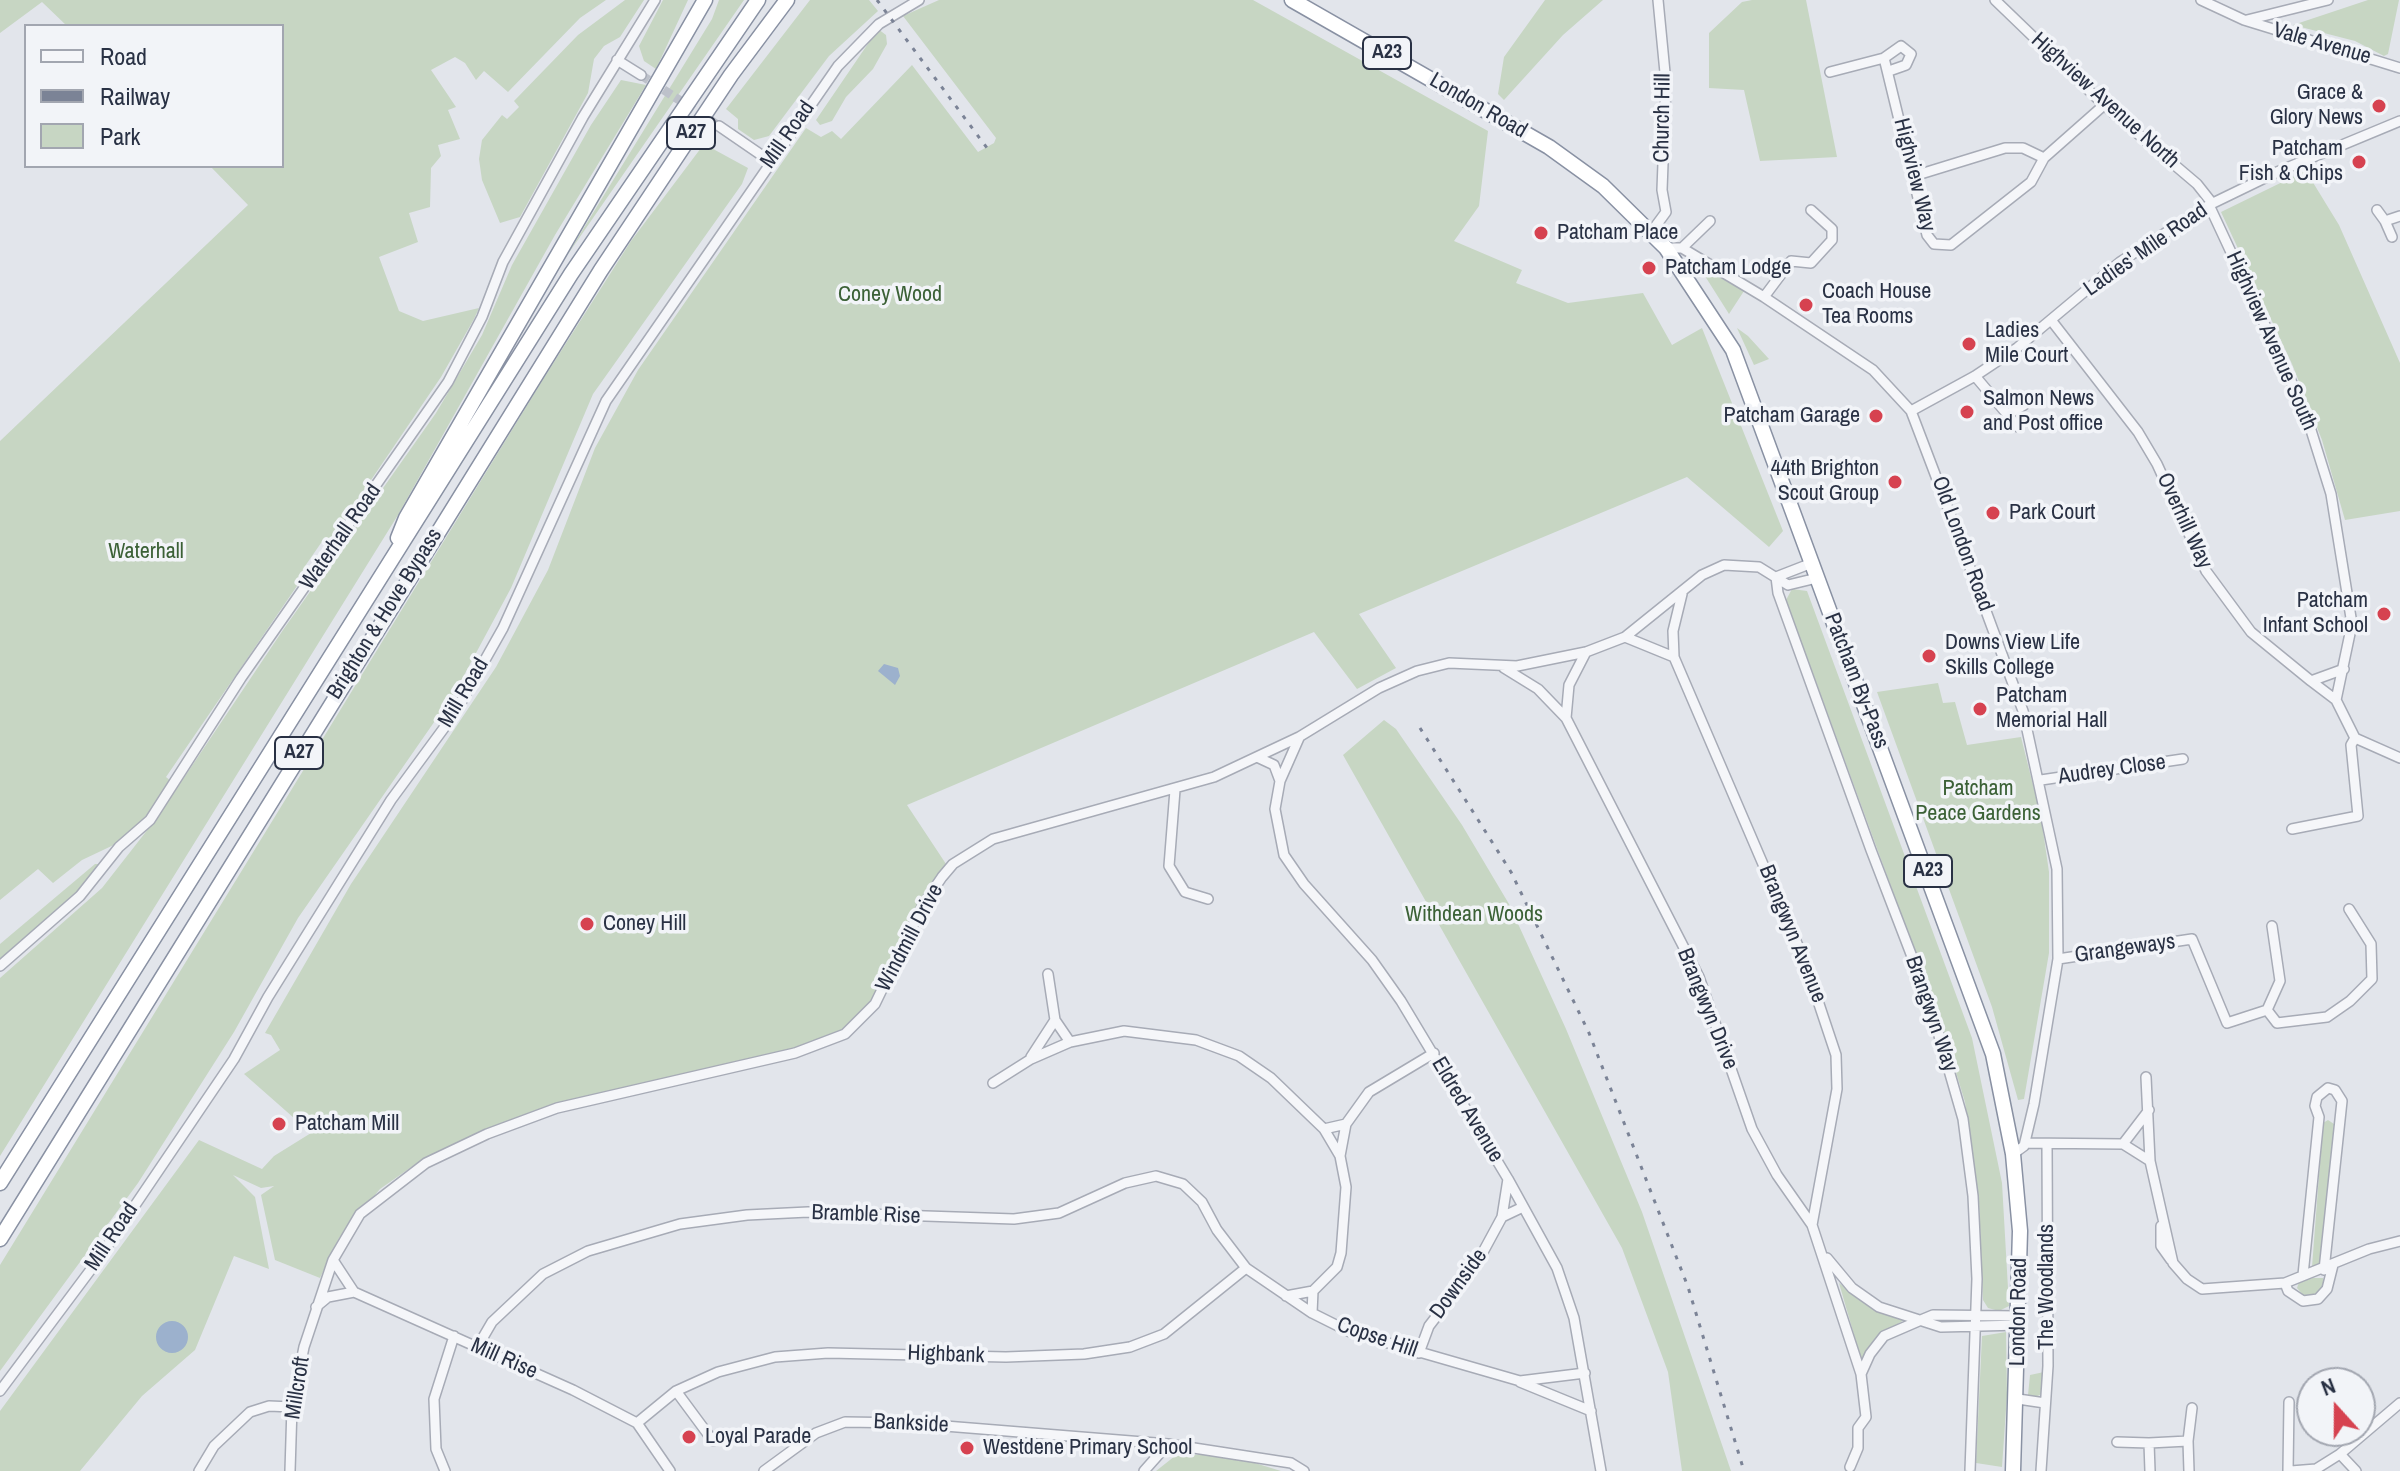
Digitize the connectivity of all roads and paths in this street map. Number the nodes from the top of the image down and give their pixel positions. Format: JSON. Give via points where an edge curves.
{"nodes":[{"id":1,"x":655,"y":0,"type":"edge"},
{"id":2,"x":705,"y":0,"type":"edge"},
{"id":3,"x":758,"y":0,"type":"edge"},
{"id":4,"x":787,"y":0,"type":"edge"},
{"id":5,"x":919,"y":0,"type":"edge"},
{"id":6,"x":1292,"y":0,"type":"edge"},
{"id":7,"x":1658,"y":0,"type":"edge"},
{"id":8,"x":1995,"y":0,"type":"edge"},
{"id":9,"x":2201,"y":0,"type":"edge"},
{"id":10,"x":2328,"y":0,"type":"edge"},
{"id":11,"x":2244,"y":20,"type":"junction"},
{"id":12,"x":1884,"y":58,"type":"junction"},
{"id":13,"x":617,"y":60,"type":"junction"},
{"id":14,"x":2400,"y":68,"type":"edge"},
{"id":15,"x":1889,"y":71,"type":"junction"},
{"id":16,"x":1830,"y":72,"type":"dead end"},
{"id":17,"x":641,"y":75,"type":"tunnel mouth"},
{"id":18,"x":2104,"y":105,"type":"junction"},
{"id":19,"x":2400,"y":121,"type":"edge"},
{"id":20,"x":719,"y":126,"type":"tunnel mouth"},
{"id":21,"x":2044,"y":158,"type":"junction"},
{"id":22,"x":770,"y":161,"type":"junction"},
{"id":23,"x":1914,"y":176,"type":"junction"},
{"id":24,"x":2210,"y":204,"type":"junction"},
{"id":25,"x":1811,"y":210,"type":"dead end"},
{"id":26,"x":2377,"y":210,"type":"dead end"},
{"id":27,"x":2400,"y":216,"type":"edge"},
{"id":28,"x":1710,"y":221,"type":"dead end"},
{"id":29,"x":2385,"y":221,"type":"junction"},
{"id":30,"x":1652,"y":231,"type":"junction"},
{"id":31,"x":2392,"y":237,"type":"dead end"},
{"id":32,"x":1666,"y":248,"type":"junction"},
{"id":33,"x":1682,"y":248,"type":"junction"},
{"id":34,"x":1764,"y":297,"type":"junction"},
{"id":35,"x":2051,"y":320,"type":"junction"},
{"id":36,"x":1975,"y":376,"type":"junction"},
{"id":37,"x":2024,"y":405,"type":"dead end"},
{"id":38,"x":1911,"y":411,"type":"junction"},
{"id":39,"x":2008,"y":414,"type":"junction"},
{"id":40,"x":2018,"y":427,"type":"dead end"},
{"id":41,"x":393,"y":554,"type":"junction"},
{"id":42,"x":1812,"y":563,"type":"junction"},
{"id":43,"x":1776,"y":577,"type":"junction"},
{"id":44,"x":1817,"y":578,"type":"junction"},
{"id":45,"x":1683,"y":592,"type":"junction"},
{"id":46,"x":1625,"y":637,"type":"junction"},
{"id":47,"x":1586,"y":652,"type":"junction"},
{"id":48,"x":1674,"y":657,"type":"junction"},
{"id":49,"x":1501,"y":666,"type":"junction"},
{"id":50,"x":2344,"y":669,"type":"junction"},
{"id":51,"x":2311,"y":681,"type":"junction"},
{"id":52,"x":2336,"y":700,"type":"junction"},
{"id":53,"x":1566,"y":718,"type":"junction"},
{"id":54,"x":1299,"y":737,"type":"junction"},
{"id":55,"x":2355,"y":738,"type":"junction"},
{"id":56,"x":1259,"y":758,"type":"junction"},
{"id":57,"x":2400,"y":758,"type":"edge"},
{"id":58,"x":2183,"y":759,"type":"dead end"},
{"id":59,"x":2041,"y":780,"type":"junction"},
{"id":60,"x":1280,"y":781,"type":"junction"},
{"id":61,"x":1175,"y":790,"type":"junction"},
{"id":62,"x":2292,"y":829,"type":"dead end"},
{"id":63,"x":1208,"y":899,"type":"dead end"},
{"id":64,"x":2349,"y":909,"type":"dead end"},
{"id":65,"x":2272,"y":926,"type":"dead end"},
{"id":66,"x":2058,"y":959,"type":"junction"},
{"id":67,"x":0,"y":966,"type":"edge"},
{"id":68,"x":1048,"y":974,"type":"dead end"},
{"id":69,"x":2267,"y":1010,"type":"junction"},
{"id":70,"x":1055,"y":1020,"type":"junction"},
{"id":71,"x":1070,"y":1042,"type":"junction"},
{"id":72,"x":1434,"y":1053,"type":"junction"},
{"id":73,"x":1031,"y":1059,"type":"junction"},
{"id":74,"x":2146,"y":1077,"type":"dead end"},
{"id":75,"x":993,"y":1083,"type":"dead end"},
{"id":76,"x":2149,"y":1110,"type":"junction"},
{"id":77,"x":2319,"y":1117,"type":"junction"},
{"id":78,"x":2339,"y":1118,"type":"junction"},
{"id":79,"x":1346,"y":1124,"type":"junction"},
{"id":80,"x":1324,"y":1129,"type":"junction"},
{"id":81,"x":2025,"y":1143,"type":"junction"},
{"id":82,"x":2047,"y":1144,"type":"junction"},
{"id":83,"x":2123,"y":1144,"type":"junction"},
{"id":84,"x":2013,"y":1154,"type":"junction"},
{"id":85,"x":1340,"y":1156,"type":"junction"},
{"id":86,"x":2150,"y":1161,"type":"junction"},
{"id":87,"x":1508,"y":1179,"type":"junction"},
{"id":88,"x":0,"y":1183,"type":"edge"},
{"id":89,"x":1523,"y":1207,"type":"junction"},
{"id":90,"x":1502,"y":1217,"type":"junction"},
{"id":91,"x":1812,"y":1225,"type":"junction"},
{"id":92,"x":2308,"y":1228,"type":"junction"},
{"id":93,"x":2327,"y":1230,"type":"junction"},
{"id":94,"x":0,"y":1239,"type":"edge"},
{"id":95,"x":2400,"y":1241,"type":"edge"},
{"id":96,"x":1825,"y":1255,"type":"junction"},
{"id":97,"x":333,"y":1260,"type":"junction"},
{"id":98,"x":1246,"y":1268,"type":"junction"},
{"id":99,"x":2328,"y":1268,"type":"junction"},
{"id":100,"x":2303,"y":1275,"type":"junction"},
{"id":101,"x":2285,"y":1283,"type":"junction"},
{"id":102,"x":1313,"y":1291,"type":"junction"},
{"id":103,"x":354,"y":1292,"type":"junction"},
{"id":104,"x":1286,"y":1296,"type":"junction"},
{"id":105,"x":316,"y":1307,"type":"junction"},
{"id":106,"x":1312,"y":1313,"type":"junction"},
{"id":107,"x":1977,"y":1315,"type":"junction"},
{"id":108,"x":1921,"y":1320,"type":"junction"},
{"id":109,"x":2020,"y":1320,"type":"junction"},
{"id":110,"x":1977,"y":1326,"type":"junction"},
{"id":111,"x":454,"y":1336,"type":"junction"},
{"id":112,"x":478,"y":1346,"type":"junction"},
{"id":113,"x":1419,"y":1353,"type":"junction"},
{"id":114,"x":1585,"y":1373,"type":"junction"},
{"id":115,"x":1861,"y":1374,"type":"junction"},
{"id":116,"x":1520,"y":1381,"type":"junction"},
{"id":117,"x":0,"y":1391,"type":"edge"},
{"id":118,"x":676,"y":1391,"type":"junction"},
{"id":119,"x":2018,"y":1399,"type":"junction"},
{"id":120,"x":2289,"y":1402,"type":"dead end"},
{"id":121,"x":2045,"y":1403,"type":"junction"},
{"id":122,"x":2400,"y":1403,"type":"edge"},
{"id":123,"x":292,"y":1407,"type":"junction"},
{"id":124,"x":2192,"y":1408,"type":"dead end"},
{"id":125,"x":1591,"y":1411,"type":"junction"},
{"id":126,"x":637,"y":1423,"type":"junction"},
{"id":127,"x":713,"y":1441,"type":"dead end"},
{"id":128,"x":2188,"y":1441,"type":"junction"},
{"id":129,"x":2117,"y":1442,"type":"dead end"},
{"id":130,"x":1137,"y":1443,"type":"junction"},
{"id":131,"x":2149,"y":1443,"type":"junction"},
{"id":132,"x":1168,"y":1444,"type":"junction"},
{"id":133,"x":2340,"y":1454,"type":"junction"},
{"id":134,"x":1146,"y":1467,"type":"edge"},
{"id":135,"x":1850,"y":1467,"type":"dead end"},
{"id":136,"x":199,"y":1471,"type":"edge"},
{"id":137,"x":290,"y":1471,"type":"edge"},
{"id":138,"x":445,"y":1471,"type":"edge"},
{"id":139,"x":670,"y":1471,"type":"edge"},
{"id":140,"x":764,"y":1471,"type":"edge"},
{"id":141,"x":1304,"y":1471,"type":"edge"},
{"id":142,"x":1601,"y":1471,"type":"edge"},
{"id":143,"x":1970,"y":1471,"type":"edge"},
{"id":144,"x":2013,"y":1471,"type":"edge"},
{"id":145,"x":2041,"y":1471,"type":"edge"},
{"id":146,"x":2150,"y":1471,"type":"edge"},
{"id":147,"x":2189,"y":1471,"type":"edge"},
{"id":148,"x":2290,"y":1471,"type":"edge"},
{"id":149,"x":2356,"y":1471,"type":"edge"}],
"edges":[{"from":1,"to":13,"type":"street","name":"Waterhall Road"},
{"from":2,"to":41,"type":"highway","via":[[406,518]]},
{"from":3,"to":41,"type":"highway","name":"Brighton & Hove Bypass","number":"A27","via":[[571,274]]},
{"from":4,"to":94,"type":"highway","name":"Brighton & Hove Bypass","number":"A27","via":[[655,186],[568,322]]},
{"from":5,"to":22,"type":"street","name":"Mill Road","via":[[879,24],[838,66]]},
{"from":6,"to":30,"type":"highway","name":"London Road","number":"A23","via":[[1549,147]]},
{"from":7,"to":30,"type":"street","name":"Church Hill","via":[[1666,83],[1666,212]]},
{"from":8,"to":18,"type":"street","name":"Highview Avenue North"},
{"from":9,"to":11,"type":"street","name":"Vale Avenue"},
{"from":10,"to":11,"type":"street"},
{"from":11,"to":14,"type":"street","name":"Vale Avenue"},
{"from":12,"to":15,"type":"street","name":"Highview Way"},
{"from":12,"to":15,"type":"street","via":[[1901,46],[1911,54],[1906,65]]},
{"from":12,"to":16,"type":"street"},
{"from":13,"to":17,"type":"street"},
{"from":13,"to":67,"type":"street","name":"Waterhall Road","via":[[503,262],[448,382],[241,678],[150,820],[119,847],[80,896]]},
{"from":15,"to":23,"type":"street","name":"Highview Way"},
{"from":18,"to":21,"type":"street","name":"Highview Way"},
{"from":18,"to":24,"type":"street","name":"Highview Avenue North","via":[[2182,170]]},
{"from":19,"to":24,"type":"street","name":"Ladies' Mile Road"},
{"from":20,"to":22,"type":"street"},
{"from":21,"to":23,"type":"street","via":[[2023,148],[2005,148]]},
{"from":21,"to":23,"type":"street","name":"Highview Way","via":[[2031,182],[1951,245],[1934,244],[1927,235]]},
{"from":22,"to":117,"type":"street","name":"Mill Road","via":[[606,401],[503,628],[455,713],[391,800],[216,1086],[98,1260]]},
{"from":24,"to":35,"type":"street","name":"Ladies' Mile Road","via":[[2120,262]]},
{"from":24,"to":50,"type":"street","name":"Highview Avenue South","via":[[2305,411],[2331,494],[2352,624]]},
{"from":25,"to":34,"type":"street","via":[[1832,229],[1832,240],[1811,263],[1791,261]]},
{"from":26,"to":29,"type":"street"},
{"from":27,"to":29,"type":"street"},
{"from":28,"to":33,"type":"street"},
{"from":29,"to":31,"type":"street"},
{"from":30,"to":32,"type":"highway","name":"Patcham By-Pass","number":"A23"},
{"from":32,"to":33,"type":"street"},
{"from":32,"to":42,"type":"highway","name":"Patcham By-Pass","number":"A23","via":[[1733,350]]},
{"from":33,"to":34,"type":"street","name":"Old London Road"},
{"from":34,"to":38,"type":"street","name":"Old London Road","via":[[1873,370]]},
{"from":35,"to":36,"type":"street","name":"Ladies' Mile Road"},
{"from":35,"to":51,"type":"street","name":"Overhill Way","via":[[2138,432],[2206,571],[2251,632]]},
{"from":36,"to":38,"type":"street","name":"Ladies' Mile Road"},
{"from":36,"to":39,"type":"street"},
{"from":37,"to":39,"type":"street"},
{"from":38,"to":59,"type":"street","name":"Old London Road","via":[[2023,711]]},
{"from":39,"to":40,"type":"street"},
{"from":41,"to":88,"type":"highway","name":"Brighton & Hove Bypass","number":"A27"},
{"from":42,"to":43,"type":"street"},
{"from":42,"to":44,"type":"highway","name":"Patcham By-Pass","number":"A23"},
{"from":43,"to":44,"type":"street","name":"Windmill Drive","via":[[1788,585]]},
{"from":43,"to":45,"type":"street","name":"Windmill Drive","via":[[1759,567],[1724,565]]},
{"from":43,"to":107,"type":"street","name":"Brangwyn Way","via":[[1953,1078],[1973,1196]]},
{"from":44,"to":84,"type":"highway","name":"Patcham By-Pass","number":"A23","via":[[1976,1000]]},
{"from":45,"to":46,"type":"street","name":"Windmill Drive"},
{"from":45,"to":48,"type":"street","name":"Brangwyn Avenue","via":[[1673,631]]},
{"from":46,"to":47,"type":"street","name":"Windmill Drive"},
{"from":46,"to":48,"type":"street"},
{"from":47,"to":49,"type":"street","name":"Windmill Drive"},
{"from":47,"to":53,"type":"street","via":[[1569,685]]},
{"from":48,"to":91,"type":"street","name":"Brangwyn Avenue","via":[[1805,962],[1836,1055],[1837,1089]]},
{"from":49,"to":53,"type":"street","name":"Brangwyn Drive","via":[[1538,689]]},
{"from":49,"to":54,"type":"street","name":"Windmill Drive","via":[[1439,664],[1379,688]]},
{"from":50,"to":51,"type":"street"},
{"from":50,"to":52,"type":"street","name":"Highview Avenue South"},
{"from":51,"to":52,"type":"street","name":"Overhill Way"},
{"from":52,"to":55,"type":"street"},
{"from":53,"to":91,"type":"street","name":"Brangwyn Drive","via":[[1699,977],[1752,1129]]},
{"from":54,"to":56,"type":"street","name":"Windmill Drive"},
{"from":54,"to":60,"type":"street","name":"Eldred Avenue"},
{"from":55,"to":57,"type":"street"},
{"from":55,"to":62,"type":"street","via":[[2351,745],[2358,816]]},
{"from":56,"to":60,"type":"street","via":[[1274,765]]},
{"from":56,"to":61,"type":"street","name":"Windmill Drive"},
{"from":58,"to":59,"type":"street","name":"Audrey Close"},
{"from":59,"to":66,"type":"street","name":"Old London Road","via":[[2057,869]]},
{"from":60,"to":72,"type":"street","name":"Eldred Avenue","via":[[1275,809],[1284,855],[1372,960]]},
{"from":61,"to":63,"type":"street","via":[[1169,866],[1185,892]]},
{"from":61,"to":97,"type":"street","name":"Windmill Drive","via":[[993,839],[953,864],[923,905],[875,1004],[845,1034],[795,1053],[557,1108],[487,1134],[392,1186],[360,1214]]},
{"from":64,"to":69,"type":"street","via":[[2371,944],[2372,979],[2327,1017],[2277,1023]]},
{"from":65,"to":69,"type":"street","via":[[2280,981]]},
{"from":66,"to":69,"type":"street","name":"Grangeways","via":[[2192,939],[2227,1023]]},
{"from":66,"to":81,"type":"street","name":"Old London Road"},
{"from":68,"to":70,"type":"street"},
{"from":70,"to":71,"type":"street"},
{"from":70,"to":73,"type":"street"},
{"from":71,"to":73,"type":"street"},
{"from":71,"to":80,"type":"street","via":[[1124,1031],[1196,1040],[1239,1056],[1271,1078]]},
{"from":72,"to":79,"type":"street","via":[[1369,1092]]},
{"from":72,"to":87,"type":"street","name":"Eldred Avenue"},
{"from":73,"to":75,"type":"street"},
{"from":74,"to":76,"type":"street"},
{"from":76,"to":83,"type":"street"},
{"from":76,"to":86,"type":"street"},
{"from":77,"to":78,"type":"street"},
{"from":77,"to":78,"type":"street","via":[[2317,1097],[2328,1088],[2342,1101]]},
{"from":77,"to":92,"type":"street"},
{"from":78,"to":93,"type":"street"},
{"from":79,"to":80,"type":"street"},
{"from":79,"to":85,"type":"street"},
{"from":80,"to":85,"type":"street"},
{"from":81,"to":82,"type":"street"},
{"from":81,"to":84,"type":"street"},
{"from":82,"to":83,"type":"street"},
{"from":82,"to":121,"type":"street","name":"The Woodlands"},
{"from":83,"to":86,"type":"street"},
{"from":84,"to":109,"type":"highway","name":"London Road","number":"A23"},
{"from":85,"to":102,"type":"street","via":[[1346,1187],[1341,1253],[1337,1267]]},
{"from":86,"to":101,"type":"street","via":[[2161,1246],[2187,1279],[2202,1289]]},
{"from":87,"to":89,"type":"street","name":"Eldred Avenue"},
{"from":87,"to":90,"type":"street","name":"Downside"},
{"from":89,"to":90,"type":"street"},
{"from":89,"to":114,"type":"street","name":"Eldred Avenue","via":[[1557,1268]]},
{"from":90,"to":113,"type":"street","name":"Downside","via":[[1476,1265],[1429,1326]]},
{"from":91,"to":96,"type":"street","name":"Brangwyn Drive"},
{"from":92,"to":93,"type":"street"},
{"from":92,"to":100,"type":"street"},
{"from":93,"to":99,"type":"street"},
{"from":95,"to":99,"type":"street"},
{"from":96,"to":108,"type":"street","name":"Brangwyn Drive","via":[[1852,1288],[1879,1307]]},
{"from":96,"to":115,"type":"street","name":"Brangwyn Drive"},
{"from":97,"to":103,"type":"street"},
{"from":97,"to":105,"type":"street","name":"Windmill Drive"},
{"from":98,"to":104,"type":"street","name":"Copse Hill"},
{"from":98,"to":112,"type":"street","name":"Bramble Rise","via":[[1202,1202],[1183,1184],[1156,1176],[1125,1183],[1059,1213],[1014,1219],[747,1215],[680,1224],[588,1251],[543,1274],[511,1302]]},
{"from":98,"to":118,"type":"street","name":"Highbank","via":[[1164,1334],[1130,1347],[1021,1356],[775,1357],[718,1372]]},
{"from":99,"to":100,"type":"street"},
{"from":99,"to":101,"type":"street","via":[[2327,1289],[2318,1299],[2303,1301]]},
{"from":100,"to":101,"type":"street"},
{"from":102,"to":104,"type":"street"},
{"from":102,"to":106,"type":"street"},
{"from":103,"to":105,"type":"street","via":[[328,1297]]},
{"from":103,"to":111,"type":"street","name":"Mill Rise"},
{"from":104,"to":106,"type":"street","name":"Copse Hill"},
{"from":105,"to":123,"type":"street","name":"Millcroft"},
{"from":106,"to":113,"type":"street","name":"Copse Hill","via":[[1350,1332]]},
{"from":107,"to":108,"type":"street","name":"Brangwyn Drive"},
{"from":107,"to":109,"type":"street","name":"Brangwyn Drive"},
{"from":107,"to":110,"type":"street","name":"Brangwyn Way"},
{"from":108,"to":110,"type":"street","name":"Brangwyn Drive","via":[[1941,1327]]},
{"from":108,"to":115,"type":"street","name":"Brangwyn Drive","via":[[1884,1336]]},
{"from":109,"to":110,"type":"street","name":"Brangwyn Drive"},
{"from":109,"to":119,"type":"highway","name":"London Road","number":"A23"},
{"from":110,"to":143,"type":"street","name":"Brangwyn Way"},
{"from":111,"to":112,"type":"street","name":"Mill Rise"},
{"from":111,"to":138,"type":"street","via":[[434,1399],[436,1449]]},
{"from":112,"to":126,"type":"street","name":"Mill Rise"},
{"from":113,"to":116,"type":"street","name":"Copse Hill"},
{"from":114,"to":116,"type":"street","name":"Copse Hill"},
{"from":114,"to":125,"type":"street","name":"Eldred Avenue"},
{"from":115,"to":135,"type":"street","via":[[1866,1417],[1858,1428],[1858,1448]]},
{"from":116,"to":125,"type":"street","name":"Copse Hill"},
{"from":118,"to":126,"type":"street","name":"Highbank"},
{"from":118,"to":127,"type":"street"},
{"from":119,"to":121,"type":"street"},
{"from":119,"to":144,"type":"highway","name":"London Road","number":"A23"},
{"from":120,"to":148,"type":"street"},
{"from":121,"to":145,"type":"street","name":"The Woodlands"},
{"from":122,"to":133,"type":"street"},
{"from":123,"to":136,"type":"street","via":[[250,1412],[214,1446]]},
{"from":123,"to":137,"type":"street","name":"Millcroft"},
{"from":124,"to":128,"type":"street"},
{"from":125,"to":142,"type":"street","name":"Eldred Avenue"},
{"from":126,"to":139,"type":"street","name":"Mill Rise"},
{"from":128,"to":131,"type":"street"},
{"from":128,"to":147,"type":"street"},
{"from":129,"to":131,"type":"street"},
{"from":130,"to":132,"type":"street","name":"Bankside"},
{"from":130,"to":134,"type":"street"},
{"from":130,"to":140,"type":"street","name":"Bankside","via":[[845,1422],[816,1433]]},
{"from":131,"to":146,"type":"street"},
{"from":132,"to":134,"type":"street"},
{"from":132,"to":141,"type":"street","name":"Bankside","via":[[1291,1463]]},
{"from":133,"to":148,"type":"street","via":[[2316,1469]]},
{"from":133,"to":149,"type":"street"}]}
